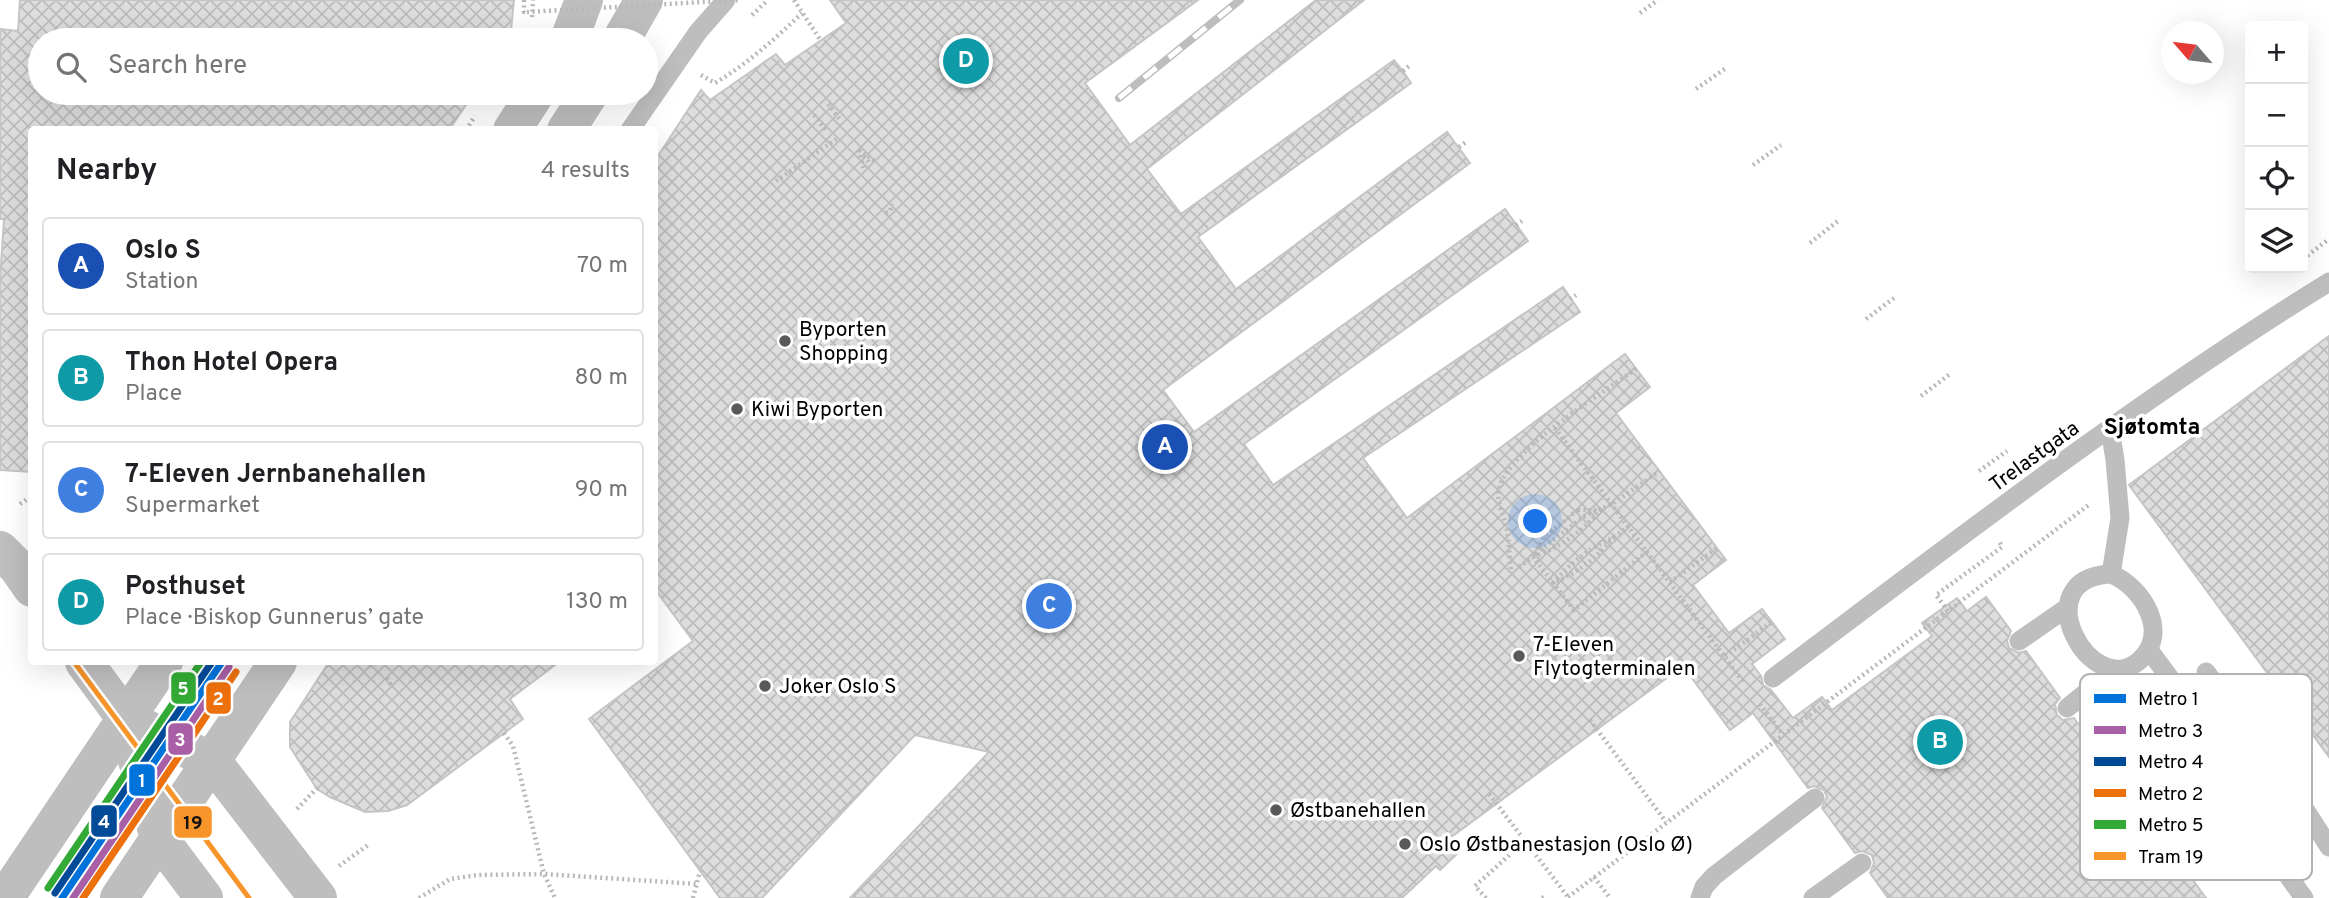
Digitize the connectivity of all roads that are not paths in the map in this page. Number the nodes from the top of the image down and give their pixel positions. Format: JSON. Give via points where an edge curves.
{"nodes":[{"id":1,"x":584,"y":0,"type":"edge"},
{"id":2,"x":644,"y":0,"type":"edge"},
{"id":3,"x":726,"y":0,"type":"edge"},
{"id":4,"x":574,"y":28,"type":"edge"},
{"id":5,"x":628,"y":28,"type":"edge"},
{"id":6,"x":658,"y":89,"type":"edge"},
{"id":7,"x":528,"y":105,"type":"edge"},
{"id":8,"x":582,"y":105,"type":"edge"},
{"id":9,"x":647,"y":105,"type":"edge"},
{"id":10,"x":515,"y":126,"type":"edge"},
{"id":11,"x":569,"y":126,"type":"edge"},
{"id":12,"x":632,"y":126,"type":"edge"},
{"id":13,"x":2329,"y":282,"type":"edge"},
{"id":14,"x":2110,"y":429,"type":"junction"},
{"id":15,"x":0,"y":550,"type":"edge"},
{"id":16,"x":2112,"y":574,"type":"junction"},
{"id":17,"x":28,"y":582,"type":"edge"},
{"id":18,"x":2068,"y":607,"type":"junction"},
{"id":19,"x":2019,"y":641,"type":"dead end"},
{"id":20,"x":2149,"y":650,"type":"junction"},
{"id":21,"x":85,"y":665,"type":"edge"},
{"id":22,"x":162,"y":665,"type":"edge"},
{"id":23,"x":219,"y":665,"type":"edge"},
{"id":24,"x":276,"y":665,"type":"edge"},
{"id":25,"x":2114,"y":670,"type":"junction"},
{"id":26,"x":2206,"y":671,"type":"dead end"},
{"id":27,"x":2109,"y":674,"type":"edge"},
{"id":28,"x":2167,"y":674,"type":"edge"},
{"id":29,"x":2208,"y":674,"type":"edge"},
{"id":30,"x":1773,"y":678,"type":"dead end"},
{"id":31,"x":2080,"y":697,"type":"edge"},
{"id":32,"x":2067,"y":708,"type":"dead end"},
{"id":33,"x":125,"y":718,"type":"junction"},
{"id":34,"x":168,"y":739,"type":"junction"},
{"id":35,"x":212,"y":762,"type":"junction"},
{"id":36,"x":142,"y":778,"type":"junction"},
{"id":37,"x":1815,"y":798,"type":"dead end"},
{"id":38,"x":2312,"y":824,"type":"edge"},
{"id":39,"x":159,"y":838,"type":"junction"},
{"id":40,"x":2329,"y":847,"type":"edge"},
{"id":41,"x":1862,"y":863,"type":"dead end"},
{"id":42,"x":2291,"y":880,"type":"edge"},
{"id":43,"x":5,"y":898,"type":"edge"},
{"id":44,"x":61,"y":898,"type":"edge"},
{"id":45,"x":119,"y":898,"type":"edge"},
{"id":46,"x":204,"y":898,"type":"edge"},
{"id":47,"x":318,"y":898,"type":"edge"},
{"id":48,"x":1700,"y":898,"type":"edge"},
{"id":49,"x":1813,"y":898,"type":"edge"},
{"id":50,"x":2304,"y":898,"type":"edge"}],
"edges":[{"from":1,"to":4,"type":"street"},
{"from":2,"to":5,"type":"street"},
{"from":3,"to":6,"type":"lane"},
{"from":7,"to":10,"type":"street"},
{"from":8,"to":11,"type":"street"},
{"from":9,"to":12,"type":"lane"},
{"from":13,"to":14,"type":"lane","name":"Trelastgata","via":[[2242,336]]},
{"from":14,"to":16,"type":"lane","via":[[2120,518]]},
{"from":14,"to":30,"type":"lane","name":"Trelastgata"},
{"from":15,"to":17,"type":"street"},
{"from":16,"to":18,"type":"lane","via":[[2083,581]]},
{"from":16,"to":20,"type":"lane","via":[[2130,584],[2149,611],[2153,637]]},
{"from":18,"to":19,"type":"lane"},
{"from":18,"to":25,"type":"lane","via":[[2073,637],[2081,649]]},
{"from":20,"to":25,"type":"lane","via":[[2139,662]]},
{"from":20,"to":28,"type":"lane"},
{"from":21,"to":33,"type":"street"},
{"from":22,"to":33,"type":"street"},
{"from":23,"to":34,"type":"lane"},
{"from":24,"to":35,"type":"street"},
{"from":25,"to":27,"type":"lane"},
{"from":26,"to":29,"type":"lane"},
{"from":31,"to":32,"type":"lane"},
{"from":33,"to":34,"type":"street"},
{"from":33,"to":36,"type":"street"},
{"from":33,"to":43,"type":"street"},
{"from":34,"to":35,"type":"street"},
{"from":34,"to":36,"type":"lane"},
{"from":35,"to":39,"type":"street"},
{"from":35,"to":47,"type":"street"},
{"from":36,"to":39,"type":"street"},
{"from":36,"to":44,"type":"lane"},
{"from":37,"to":48,"type":"lane","via":[[1714,876]]},
{"from":38,"to":40,"type":"lane"},
{"from":39,"to":45,"type":"street"},
{"from":39,"to":46,"type":"street"},
{"from":41,"to":49,"type":"lane"},
{"from":42,"to":50,"type":"lane"}]}
